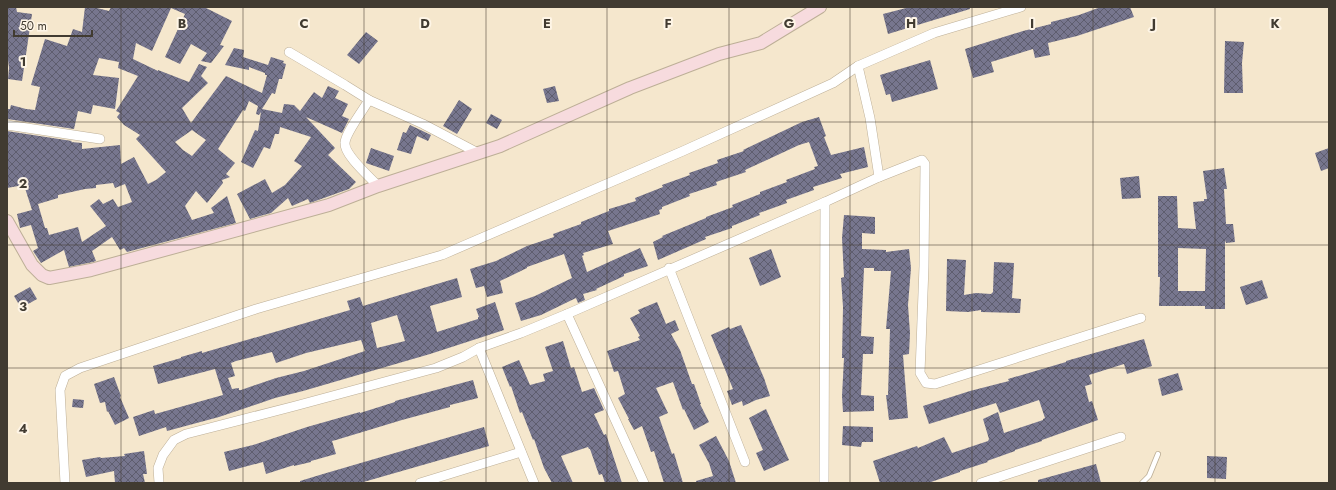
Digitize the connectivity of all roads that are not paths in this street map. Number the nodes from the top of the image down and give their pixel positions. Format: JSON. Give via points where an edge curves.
{"nodes":[{"id":1,"x":820,"y":7,"type":"edge"},
{"id":2,"x":1021,"y":7,"type":"edge"},
{"id":3,"x":289,"y":52,"type":"dead end"},
{"id":4,"x":858,"y":66,"type":"junction"},
{"id":5,"x":369,"y":100,"type":"junction"},
{"id":6,"x":7,"y":125,"type":"edge"},
{"id":7,"x":100,"y":139,"type":"dead end"},
{"id":8,"x":478,"y":153,"type":"junction"},
{"id":9,"x":878,"y":177,"type":"junction"},
{"id":10,"x":378,"y":186,"type":"junction"},
{"id":11,"x":825,"y":202,"type":"junction"},
{"id":12,"x":7,"y":221,"type":"edge"},
{"id":13,"x":669,"y":268,"type":"junction"},
{"id":14,"x":567,"y":314,"type":"junction"},
{"id":15,"x":1141,"y":318,"type":"dead end"},
{"id":16,"x":479,"y":348,"type":"junction"},
{"id":17,"x":1121,"y":437,"type":"dead end"},
{"id":18,"x":521,"y":452,"type":"junction"},
{"id":19,"x":1158,"y":454,"type":"dead end"},
{"id":20,"x":745,"y":462,"type":"dead end"},
{"id":21,"x":65,"y":483,"type":"edge"},
{"id":22,"x":159,"y":483,"type":"edge"},
{"id":23,"x":420,"y":483,"type":"edge"},
{"id":24,"x":534,"y":483,"type":"edge"},
{"id":25,"x":644,"y":483,"type":"edge"},
{"id":26,"x":824,"y":483,"type":"edge"},
{"id":27,"x":981,"y":483,"type":"edge"},
{"id":28,"x":1142,"y":483,"type":"edge"}],
"edges":[{"from":1,"to":8,"type":"street","via":[[761,43],[719,54],[630,88],[500,146]]},
{"from":2,"to":4,"type":"street","via":[[934,33]]},
{"from":3,"to":5,"type":"street"},
{"from":4,"to":9,"type":"street","via":[[870,118]]},
{"from":4,"to":21,"type":"street","via":[[833,83],[442,255],[256,309],[80,368],[65,376],[60,390]]},
{"from":5,"to":8,"type":"street","via":[[424,124]]},
{"from":5,"to":10,"type":"street","via":[[344,144],[347,153]]},
{"from":6,"to":7,"type":"street"},
{"from":8,"to":10,"type":"street"},
{"from":9,"to":11,"type":"street"},
{"from":9,"to":15,"type":"street","via":[[922,160],[925,164],[920,373],[926,383],[935,384]]},
{"from":10,"to":12,"type":"street","via":[[329,205],[91,270],[49,278],[32,266]]},
{"from":11,"to":13,"type":"street"},
{"from":11,"to":26,"type":"street"},
{"from":13,"to":14,"type":"street"},
{"from":13,"to":20,"type":"street"},
{"from":14,"to":16,"type":"street"},
{"from":14,"to":25,"type":"street"},
{"from":16,"to":18,"type":"street"},
{"from":16,"to":22,"type":"street","via":[[463,358],[436,368],[186,434],[174,440],[163,455],[158,468]]},
{"from":17,"to":27,"type":"street"},
{"from":18,"to":23,"type":"street"},
{"from":18,"to":24,"type":"street"},
{"from":19,"to":28,"type":"lane","via":[[1149,476]]}]}
